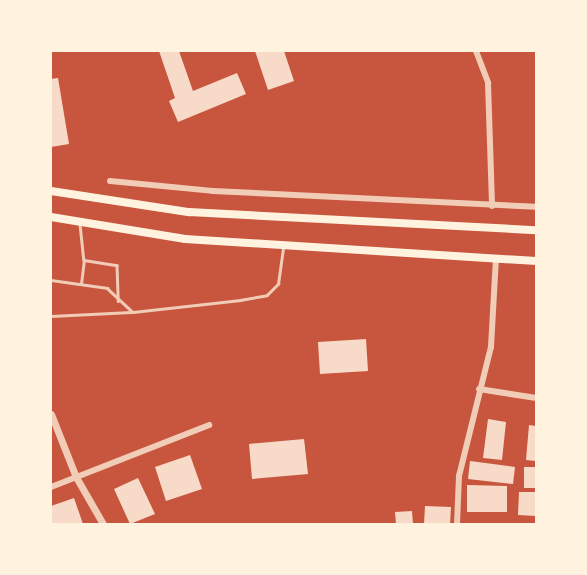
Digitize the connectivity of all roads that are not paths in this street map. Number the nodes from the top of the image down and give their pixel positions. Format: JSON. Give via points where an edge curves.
{"nodes":[{"id":1,"x":475,"y":51,"type":"edge"},
{"id":2,"x":110,"y":181,"type":"dead end"},
{"id":3,"x":51,"y":191,"type":"edge"},
{"id":4,"x":492,"y":206,"type":"junction"},
{"id":5,"x":536,"y":207,"type":"edge"},
{"id":6,"x":51,"y":217,"type":"edge"},
{"id":7,"x":80,"y":224,"type":"junction"},
{"id":8,"x":536,"y":230,"type":"edge"},
{"id":9,"x":284,"y":245,"type":"junction"},
{"id":10,"x":496,"y":258,"type":"junction"},
{"id":11,"x":84,"y":260,"type":"junction"},
{"id":12,"x":536,"y":261,"type":"edge"},
{"id":13,"x":51,"y":280,"type":"edge"},
{"id":14,"x":82,"y":284,"type":"junction"},
{"id":15,"x":118,"y":301,"type":"junction"},
{"id":16,"x":133,"y":312,"type":"junction"},
{"id":17,"x":51,"y":316,"type":"edge"},
{"id":18,"x":479,"y":389,"type":"junction"},
{"id":19,"x":536,"y":398,"type":"edge"},
{"id":20,"x":51,"y":414,"type":"edge"},
{"id":21,"x":209,"y":425,"type":"dead end"},
{"id":22,"x":75,"y":477,"type":"junction"},
{"id":23,"x":51,"y":487,"type":"edge"},
{"id":24,"x":103,"y":524,"type":"edge"},
{"id":25,"x":457,"y":524,"type":"edge"}],
"edges":[{"from":1,"to":4,"type":"street","via":[[488,83]]},
{"from":2,"to":4,"type":"street"},
{"from":3,"to":8,"type":"main road","via":[[190,212]]},
{"from":4,"to":5,"type":"street"},
{"from":6,"to":7,"type":"main road"},
{"from":7,"to":9,"type":"main road","via":[[186,239]]},
{"from":7,"to":11,"type":"lane"},
{"from":9,"to":10,"type":"main road"},
{"from":9,"to":16,"type":"lane","via":[[278,284],[267,295]]},
{"from":10,"to":12,"type":"main road"},
{"from":10,"to":18,"type":"street","via":[[491,347]]},
{"from":11,"to":14,"type":"lane"},
{"from":11,"to":15,"type":"lane","via":[[117,265]]},
{"from":13,"to":14,"type":"lane"},
{"from":14,"to":15,"type":"lane","via":[[107,288]]},
{"from":15,"to":16,"type":"lane"},
{"from":16,"to":17,"type":"lane"},
{"from":18,"to":19,"type":"street"},
{"from":18,"to":25,"type":"street","via":[[459,476]]},
{"from":20,"to":22,"type":"street"},
{"from":21,"to":22,"type":"street"},
{"from":22,"to":23,"type":"street"},
{"from":22,"to":24,"type":"street"}]}
